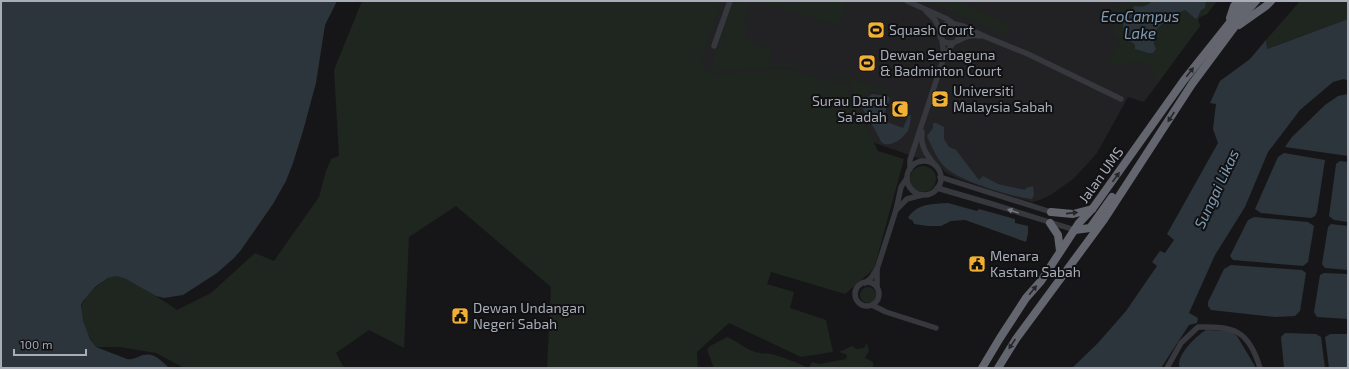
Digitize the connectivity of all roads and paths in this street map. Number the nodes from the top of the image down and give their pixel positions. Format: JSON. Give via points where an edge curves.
{"nodes":[{"id":1,"x":730,"y":1,"type":"edge"},
{"id":2,"x":908,"y":1,"type":"edge"},
{"id":3,"x":1238,"y":1,"type":"edge"},
{"id":4,"x":1247,"y":1,"type":"edge"},
{"id":5,"x":1256,"y":1,"type":"edge"},
{"id":6,"x":1271,"y":1,"type":"edge"},
{"id":7,"x":923,"y":8,"type":"junction"},
{"id":8,"x":954,"y":24,"type":"junction"},
{"id":9,"x":1229,"y":28,"type":"junction"},
{"id":10,"x":940,"y":31,"type":"junction"},
{"id":11,"x":986,"y":37,"type":"junction"},
{"id":12,"x":942,"y":39,"type":"junction"},
{"id":13,"x":955,"y":42,"type":"junction"},
{"id":14,"x":714,"y":46,"type":"dead end"},
{"id":15,"x":944,"y":57,"type":"junction"},
{"id":16,"x":1121,"y":99,"type":"dead end"},
{"id":17,"x":922,"y":124,"type":"junction"},
{"id":18,"x":935,"y":166,"type":"junction"},
{"id":19,"x":910,"y":169,"type":"junction"},
{"id":20,"x":940,"y":177,"type":"junction"},
{"id":21,"x":907,"y":178,"type":"junction"},
{"id":22,"x":1128,"y":181,"type":"junction"},
{"id":23,"x":937,"y":188,"type":"junction"},
{"id":24,"x":922,"y":195,"type":"junction"},
{"id":25,"x":1093,"y":208,"type":"junction"},
{"id":26,"x":896,"y":210,"type":"junction"},
{"id":27,"x":1051,"y":212,"type":"joint"},
{"id":28,"x":1050,"y":223,"type":"junction"},
{"id":29,"x":1075,"y":230,"type":"junction"},
{"id":30,"x":1060,"y":251,"type":"junction"},
{"id":31,"x":877,"y":269,"type":"junction"},
{"id":32,"x":865,"y":283,"type":"junction"},
{"id":33,"x":877,"y":288,"type":"junction"},
{"id":34,"x":878,"y":298,"type":"junction"},
{"id":35,"x":872,"y":305,"type":"junction"},
{"id":36,"x":886,"y":312,"type":"junction"},
{"id":37,"x":936,"y":328,"type":"dead end"},
{"id":38,"x":982,"y":368,"type":"edge"},
{"id":39,"x":998,"y":368,"type":"edge"},
{"id":40,"x":1167,"y":368,"type":"edge"},
{"id":41,"x":1260,"y":368,"type":"edge"}],
"edges":[{"from":1,"to":14,"type":"street"},
{"from":2,"to":7,"type":"street"},
{"from":3,"to":9,"type":"highway","via":[[1234,6]]},
{"from":4,"to":9,"type":"highway","name":"Jalan UMS"},
{"from":5,"to":9,"type":"highway","name":"Jalan UMS"},
{"from":6,"to":9,"type":"highway"},
{"from":7,"to":8,"type":"street"},
{"from":7,"to":10,"type":"street","via":[[935,20]]},
{"from":8,"to":10,"type":"street","via":[[944,25]]},
{"from":8,"to":11,"type":"street"},
{"from":8,"to":13,"type":"street","via":[[960,33]]},
{"from":9,"to":22,"type":"highway","name":"Jalan UMS","one_way":true,"via":[[1211,60],[1192,84]]},
{"from":25,"to":9,"type":"highway","name":"Jalan UMS","one_way":true,"via":[[1184,80]]},
{"from":10,"to":12,"type":"street"},
{"from":11,"to":13,"type":"street","via":[[964,36]]},
{"from":11,"to":16,"type":"street","via":[[1028,54]]},
{"from":12,"to":13,"type":"street","via":[[948,43]]},
{"from":12,"to":15,"type":"street"},
{"from":13,"to":15,"type":"street"},
{"from":15,"to":17,"type":"street"},
{"from":17,"to":18,"type":"street","via":[[922,142]]},
{"from":17,"to":19,"type":"street","via":[[910,160]]},
{"from":18,"to":19,"type":"street","via":[[922,162]]},
{"from":18,"to":20,"type":"street"},
{"from":19,"to":21,"type":"street"},
{"from":20,"to":23,"type":"street"},
{"from":20,"to":27,"type":"street"},
{"from":21,"to":24,"type":"street","via":[[913,191]]},
{"from":21,"to":26,"type":"street"},
{"from":22,"to":29,"type":"highway","via":[[1114,194],[1090,228]]},
{"from":22,"to":39,"type":"highway","name":"Jalan UMS","one_way":true,"via":[[1103,221],[1016,338]]},
{"from":23,"to":24,"type":"street","via":[[932,193]]},
{"from":28,"to":23,"type":"street","one_way":true},
{"from":24,"to":26,"type":"street","via":[[907,199]]},
{"from":27,"to":25,"type":"highway","one_way":true,"via":[[1073,214]]},
{"from":25,"to":29,"type":"highway","name":"Jalan UMS"},
{"from":26,"to":31,"type":"street"},
{"from":28,"to":29,"type":"street"},
{"from":28,"to":30,"type":"highway","via":[[1058,235]]},
{"from":29,"to":30,"type":"highway","name":"Jalan UMS"},
{"from":38,"to":30,"type":"highway","name":"Jalan UMS","one_way":true,"via":[[1026,298],[1041,281]]},
{"from":31,"to":32,"type":"street"},
{"from":31,"to":33,"type":"street"},
{"from":32,"to":33,"type":"street","via":[[872,283]]},
{"from":32,"to":35,"type":"street","via":[[860,285],[855,295],[863,305]]},
{"from":33,"to":34,"type":"street"},
{"from":34,"to":35,"type":"street"},
{"from":34,"to":36,"type":"street"},
{"from":35,"to":36,"type":"street"},
{"from":36,"to":37,"type":"street"},
{"from":40,"to":41,"type":"street","via":[[1181,343],[1198,327],[1211,327],[1236,331],[1242,335]]}]}
